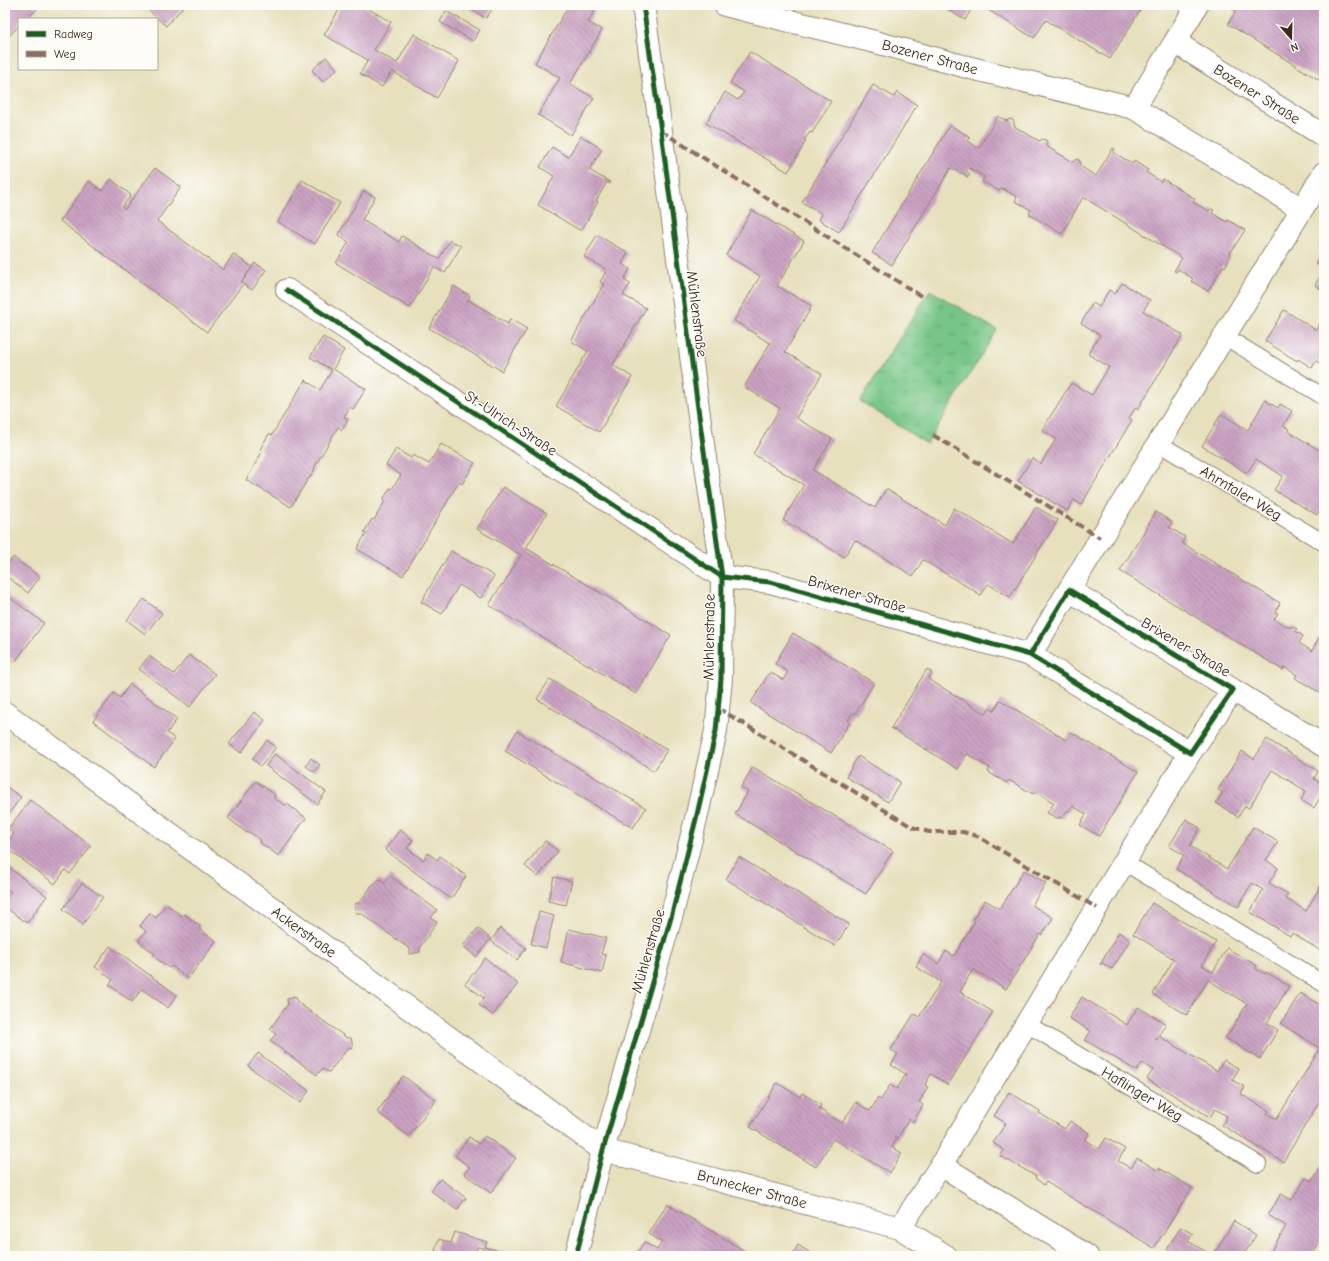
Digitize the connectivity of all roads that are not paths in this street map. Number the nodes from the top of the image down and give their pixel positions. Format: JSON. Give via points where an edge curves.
{"nodes":[{"id":1,"x":643,"y":5,"type":"edge"},
{"id":2,"x":725,"y":5,"type":"edge"},
{"id":3,"x":1197,"y":5,"type":"edge"},
{"id":4,"x":1175,"y":42,"type":"junction"},
{"id":5,"x":1134,"y":108,"type":"junction"},
{"id":6,"x":1324,"y":136,"type":"edge"},
{"id":7,"x":1324,"y":173,"type":"edge"},
{"id":8,"x":1302,"y":209,"type":"junction"},
{"id":9,"x":287,"y":290,"type":"dead end"},
{"id":10,"x":1224,"y":336,"type":"junction"},
{"id":11,"x":1324,"y":397,"type":"edge"},
{"id":12,"x":1158,"y":443,"type":"junction"},
{"id":13,"x":1324,"y":543,"type":"edge"},
{"id":14,"x":722,"y":577,"type":"junction"},
{"id":15,"x":1069,"y":590,"type":"junction"},
{"id":16,"x":1030,"y":656,"type":"junction"},
{"id":17,"x":1234,"y":690,"type":"junction"},
{"id":18,"x":5,"y":713,"type":"edge"},
{"id":19,"x":1324,"y":746,"type":"edge"},
{"id":20,"x":1190,"y":753,"type":"junction"},
{"id":21,"x":1124,"y":862,"type":"junction"},
{"id":22,"x":1324,"y":984,"type":"edge"},
{"id":23,"x":1027,"y":1024,"type":"junction"},
{"id":24,"x":603,"y":1150,"type":"junction"},
{"id":25,"x":1258,"y":1164,"type":"dead end"},
{"id":26,"x":941,"y":1165,"type":"junction"},
{"id":27,"x":900,"y":1228,"type":"junction"},
{"id":28,"x":576,"y":1256,"type":"edge"},
{"id":29,"x":946,"y":1256,"type":"edge"},
{"id":30,"x":1088,"y":1256,"type":"edge"}],
"edges":[{"from":1,"to":14,"type":"street","name":"Mühlenstraße"},
{"from":2,"to":5,"type":"street","name":"Bozener Straße"},
{"from":3,"to":4,"type":"street"},
{"from":4,"to":5,"type":"street"},
{"from":4,"to":6,"type":"street","name":"Bozener Straße"},
{"from":5,"to":8,"type":"street","name":"Bozener Straße"},
{"from":7,"to":8,"type":"street"},
{"from":8,"to":10,"type":"street"},
{"from":9,"to":14,"type":"street","name":"St.-Ulrich-Straße"},
{"from":10,"to":11,"type":"lane"},
{"from":10,"to":12,"type":"street"},
{"from":12,"to":13,"type":"lane","name":"Ahrntaler Weg"},
{"from":12,"to":15,"type":"street"},
{"from":14,"to":16,"type":"street","name":"Brixener Straße","via":[[770,582]]},
{"from":14,"to":24,"type":"street","name":"Mühlenstraße","via":[[721,679],[713,744],[672,914]]},
{"from":15,"to":16,"type":"street"},
{"from":15,"to":17,"type":"street","name":"Brixener Straße"},
{"from":16,"to":20,"type":"street","name":"Brixener Straße"},
{"from":17,"to":19,"type":"street","name":"Brixener Straße"},
{"from":17,"to":20,"type":"street","name":"Brixener Straße"},
{"from":18,"to":24,"type":"street","name":"Ackerstraße"},
{"from":20,"to":21,"type":"street"},
{"from":21,"to":22,"type":"lane"},
{"from":21,"to":23,"type":"street"},
{"from":23,"to":25,"type":"lane","name":"Haflinger Weg"},
{"from":23,"to":26,"type":"street"},
{"from":24,"to":27,"type":"street","name":"Brunecker Straße"},
{"from":24,"to":28,"type":"street","name":"Mühlenstraße"},
{"from":26,"to":27,"type":"street"},
{"from":26,"to":30,"type":"street"},
{"from":27,"to":29,"type":"street","name":"Brunecker Straße"}]}
